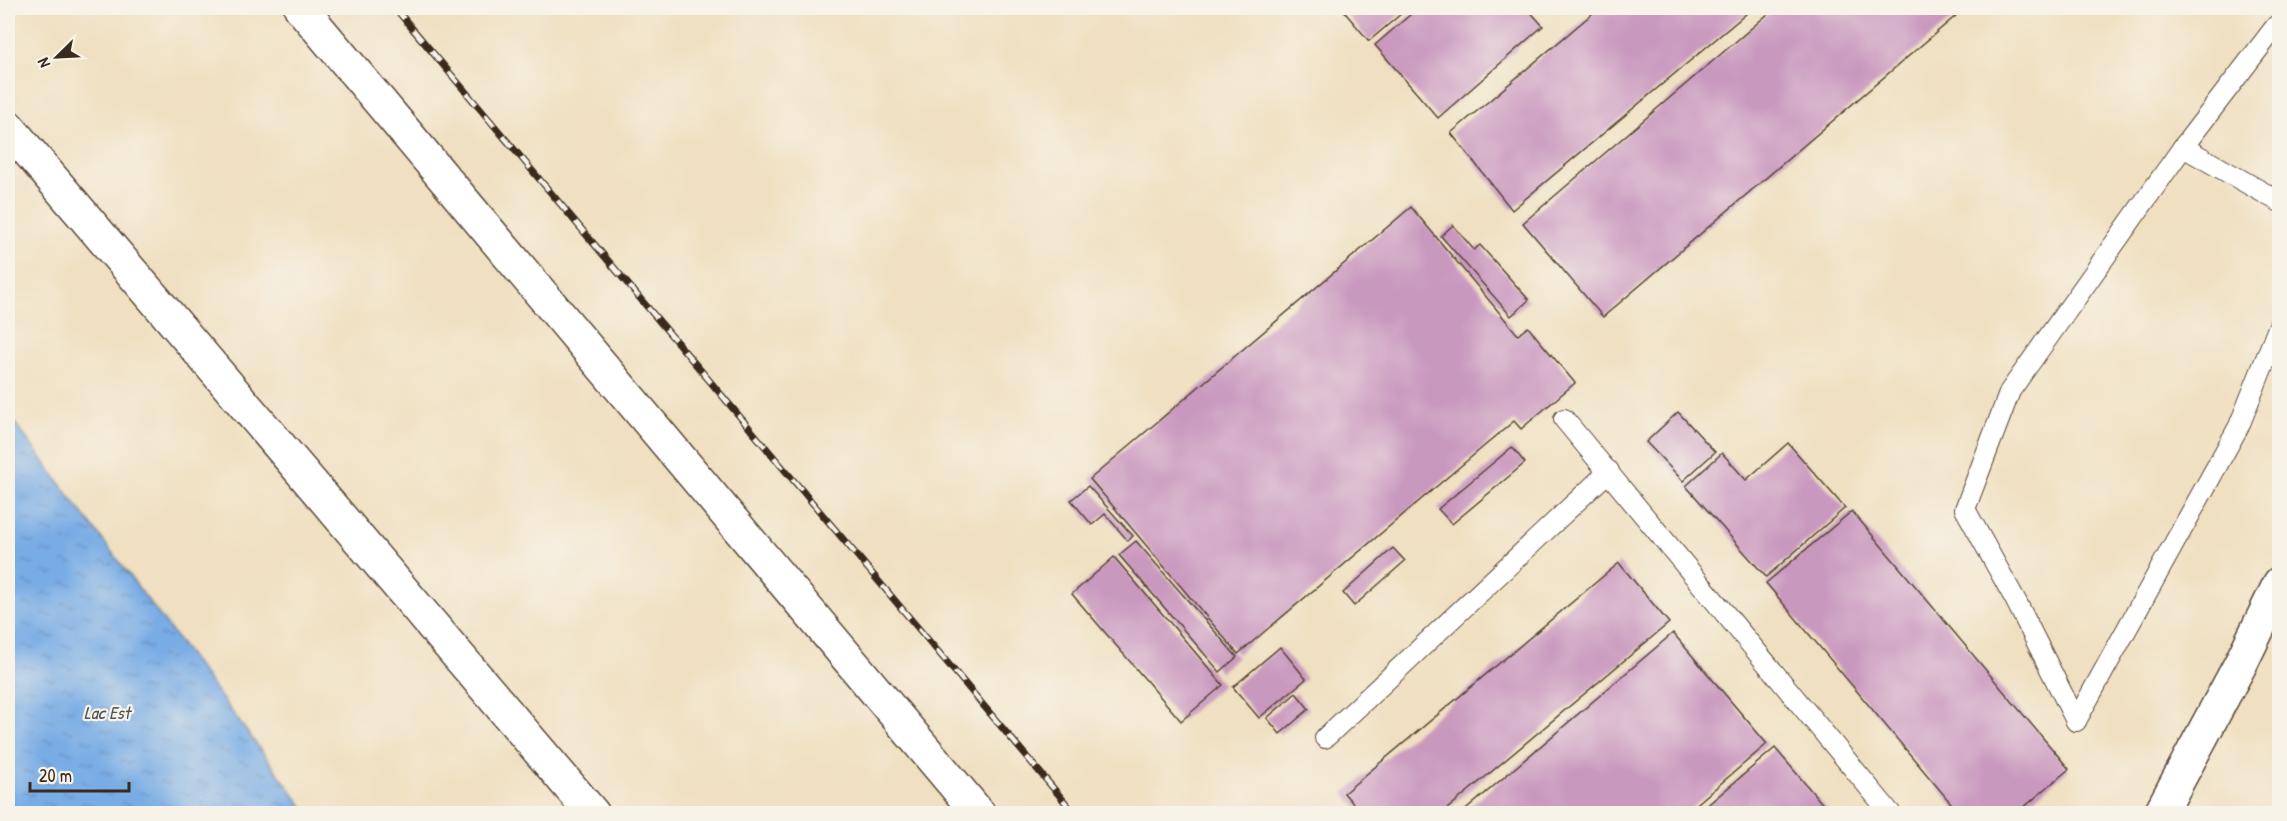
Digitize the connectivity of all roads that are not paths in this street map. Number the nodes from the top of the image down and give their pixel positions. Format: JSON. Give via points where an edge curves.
{"nodes":[{"id":1,"x":301,"y":8,"type":"edge"},
{"id":2,"x":2280,"y":26,"type":"edge"},
{"id":3,"x":8,"y":127,"type":"edge"},
{"id":4,"x":2183,"y":147,"type":"junction"},
{"id":5,"x":2280,"y":202,"type":"edge"},
{"id":6,"x":2280,"y":323,"type":"edge"},
{"id":7,"x":1564,"y":419,"type":"dead end"},
{"id":8,"x":1609,"y":471,"type":"junction"},
{"id":9,"x":2280,"y":583,"type":"edge"},
{"id":10,"x":1324,"y":738,"type":"dead end"},
{"id":11,"x":593,"y":813,"type":"edge"},
{"id":12,"x":979,"y":813,"type":"edge"},
{"id":13,"x":1891,"y":813,"type":"edge"},
{"id":14,"x":2160,"y":813,"type":"edge"}],
"edges":[{"from":1,"to":12,"type":"street"},
{"from":2,"to":4,"type":"lane","via":[[2276,26]]},
{"from":3,"to":11,"type":"street"},
{"from":4,"to":5,"type":"lane"},
{"from":4,"to":6,"type":"lane","via":[[2010,391],[1965,509],[2076,721],[2239,426]]},
{"from":7,"to":8,"type":"lane"},
{"from":8,"to":10,"type":"lane"},
{"from":8,"to":13,"type":"lane"},
{"from":9,"to":14,"type":"street"}]}
